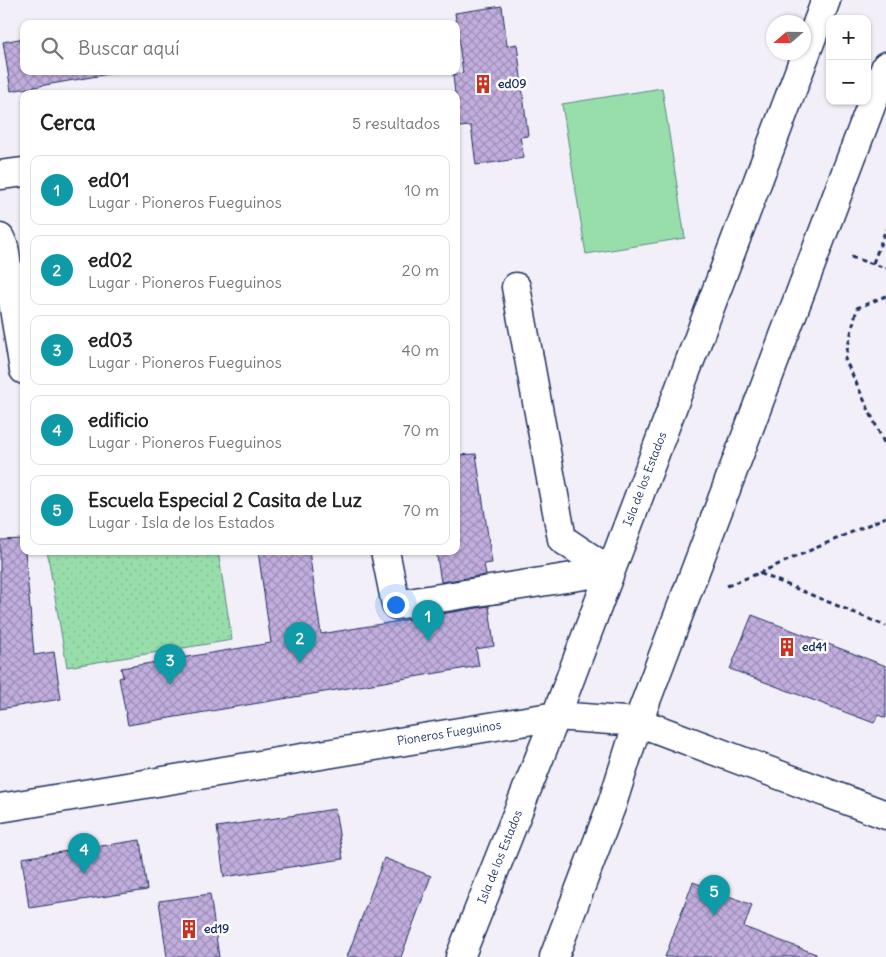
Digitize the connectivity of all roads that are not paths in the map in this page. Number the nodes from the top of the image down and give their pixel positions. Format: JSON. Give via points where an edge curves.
{"nodes":[{"id":1,"x":826,"y":0,"type":"edge"},
{"id":2,"x":886,"y":66,"type":"edge"},
{"id":3,"x":20,"y":172,"type":"edge"},
{"id":4,"x":0,"y":175,"type":"edge"},
{"id":5,"x":0,"y":238,"type":"edge"},
{"id":6,"x":516,"y":287,"type":"dead end"},
{"id":7,"x":20,"y":345,"type":"edge"},
{"id":8,"x":386,"y":555,"type":"edge"},
{"id":9,"x":610,"y":571,"type":"junction"},
{"id":10,"x":556,"y":716,"type":"junction"},
{"id":11,"x":638,"y":722,"type":"junction"},
{"id":12,"x":0,"y":808,"type":"edge"},
{"id":13,"x":886,"y":815,"type":"edge"},
{"id":14,"x":460,"y":957,"type":"edge"},
{"id":15,"x":554,"y":957,"type":"edge"}],
"edges":[{"from":1,"to":9,"type":"street","name":"Isla de los Estados"},
{"from":2,"to":11,"type":"street"},
{"from":3,"to":4,"type":"street"},
{"from":5,"to":7,"type":"street"},
{"from":6,"to":9,"type":"street","via":[[562,539]]},
{"from":8,"to":9,"type":"street","via":[[396,605]]},
{"from":9,"to":10,"type":"street","name":"Isla de los Estados"},
{"from":10,"to":11,"type":"street","name":"Pioneros Fueguinos"},
{"from":10,"to":12,"type":"street","name":"Pioneros Fueguinos"},
{"from":10,"to":14,"type":"street","name":"Isla de los Estados"},
{"from":11,"to":13,"type":"street","name":"Pioneros Fueguinos"},
{"from":11,"to":15,"type":"street","via":[[612,804]]}]}
